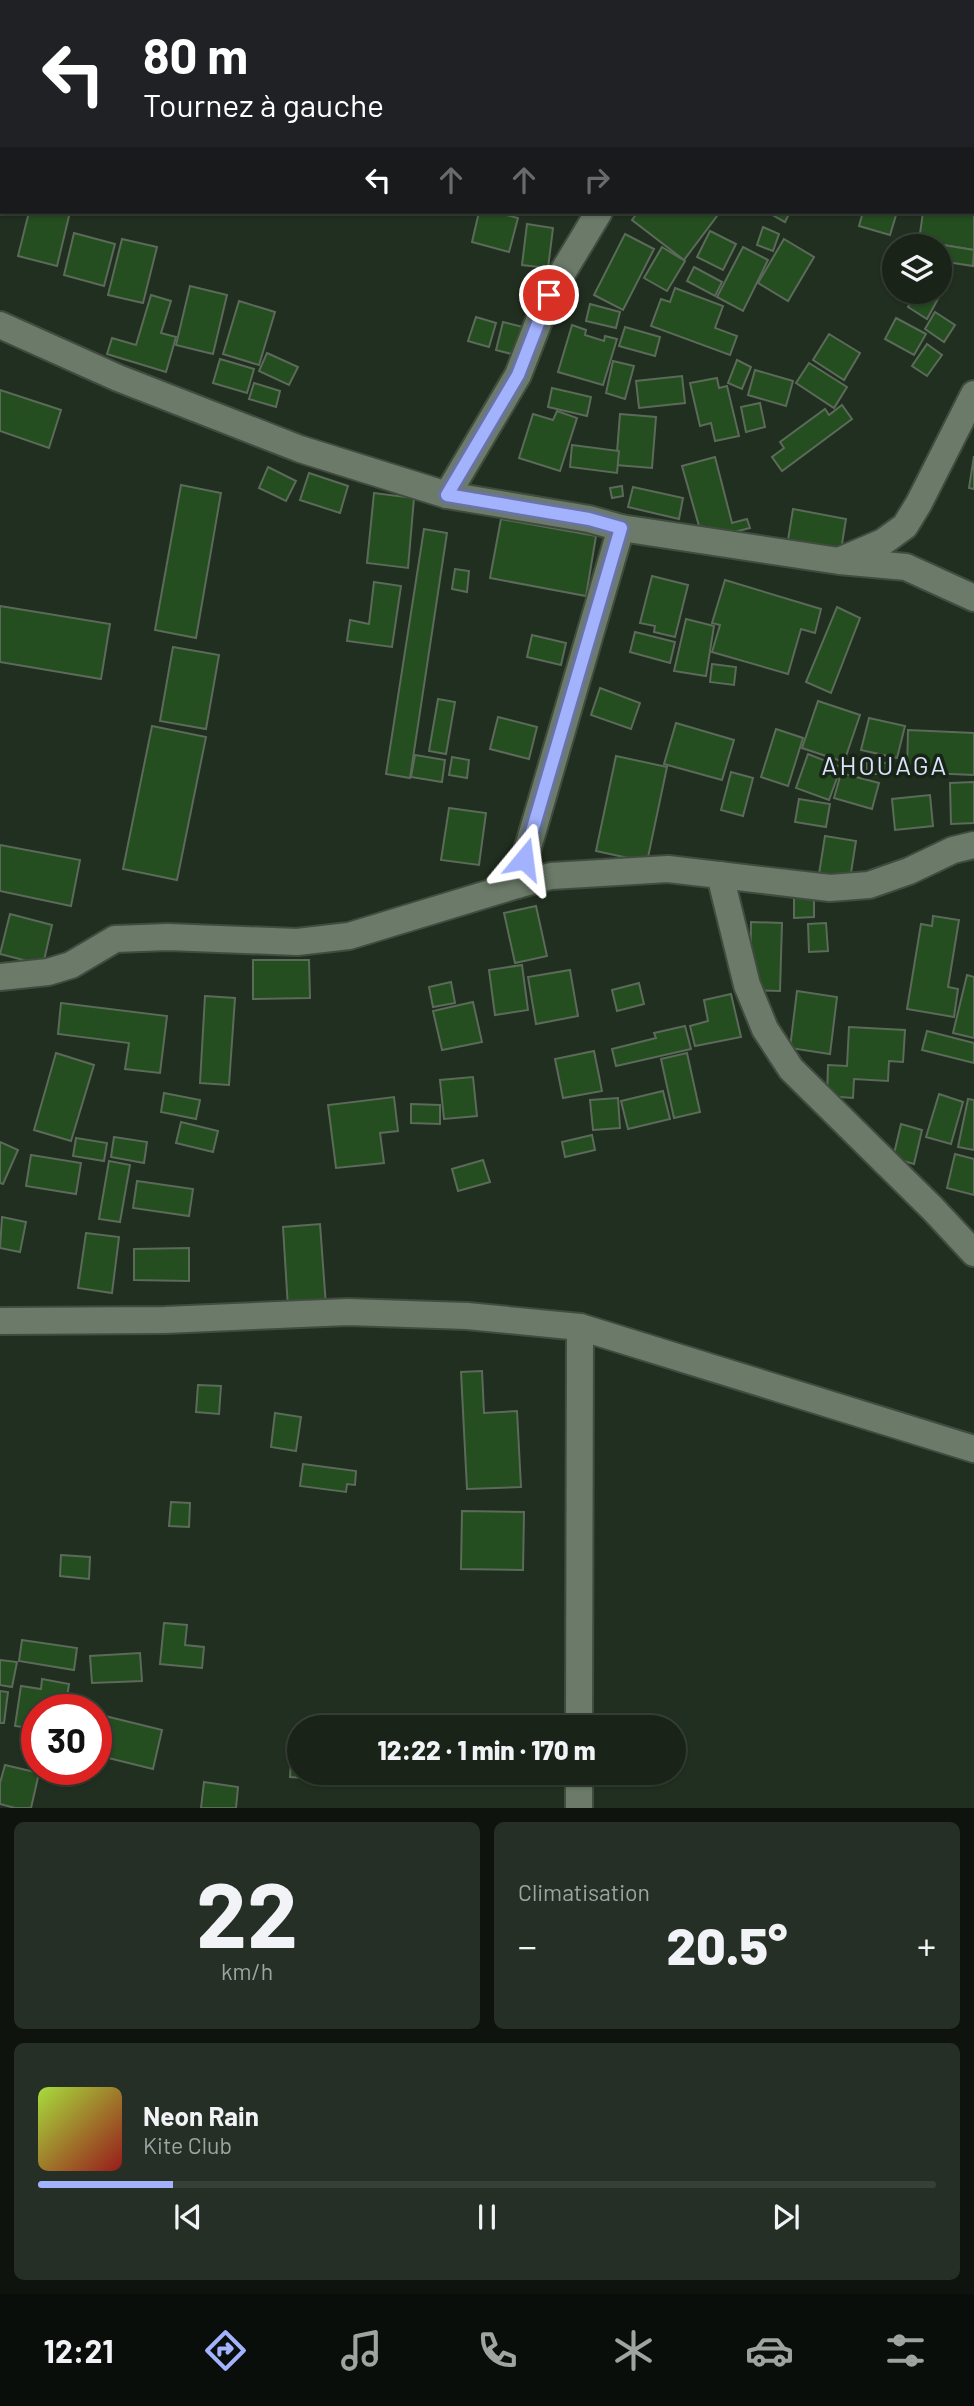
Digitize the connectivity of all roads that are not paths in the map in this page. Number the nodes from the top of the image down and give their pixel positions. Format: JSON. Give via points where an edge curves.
{"nodes":[{"id":1,"x":597,"y":214,"type":"edge"},
{"id":2,"x":0,"y":325,"type":"edge"},
{"id":3,"x":974,"y":394,"type":"edge"},
{"id":4,"x":447,"y":495,"type":"junction"},
{"id":5,"x":621,"y":528,"type":"junction"},
{"id":6,"x":839,"y":561,"type":"junction"},
{"id":7,"x":974,"y":598,"type":"edge"},
{"id":8,"x":974,"y":845,"type":"edge"},
{"id":9,"x":720,"y":875,"type":"junction"},
{"id":10,"x":517,"y":884,"type":"junction"},
{"id":11,"x":0,"y":977,"type":"edge"},
{"id":12,"x":974,"y":1253,"type":"edge"},
{"id":13,"x":0,"y":1321,"type":"edge"},
{"id":14,"x":580,"y":1327,"type":"junction"},
{"id":15,"x":974,"y":1449,"type":"edge"},
{"id":16,"x":579,"y":1715,"type":"edge"},
{"id":17,"x":579,"y":1785,"type":"edge"},
{"id":18,"x":579,"y":1808,"type":"edge"}],
"edges":[{"from":1,"to":4,"type":"street","via":[[549,295],[518,375]]},
{"from":2,"to":4,"type":"street","via":[[118,378],[300,449]]},
{"from":3,"to":6,"type":"street","via":[[905,526],[883,542]]},
{"from":4,"to":5,"type":"street"},
{"from":5,"to":6,"type":"street"},
{"from":5,"to":10,"type":"street"},
{"from":6,"to":7,"type":"street","via":[[906,567]]},
{"from":8,"to":9,"type":"street","via":[[869,885],[830,888]]},
{"from":9,"to":10,"type":"street","via":[[668,869],[551,876]]},
{"from":9,"to":12,"type":"street","via":[[747,985],[765,1029],[791,1069]]},
{"from":10,"to":11,"type":"street","via":[[349,936],[297,942],[115,939],[48,972]]},
{"from":13,"to":14,"type":"street","via":[[348,1312],[467,1316]]},
{"from":14,"to":15,"type":"street"},
{"from":14,"to":16,"type":"street"},
{"from":17,"to":18,"type":"street"}]}
